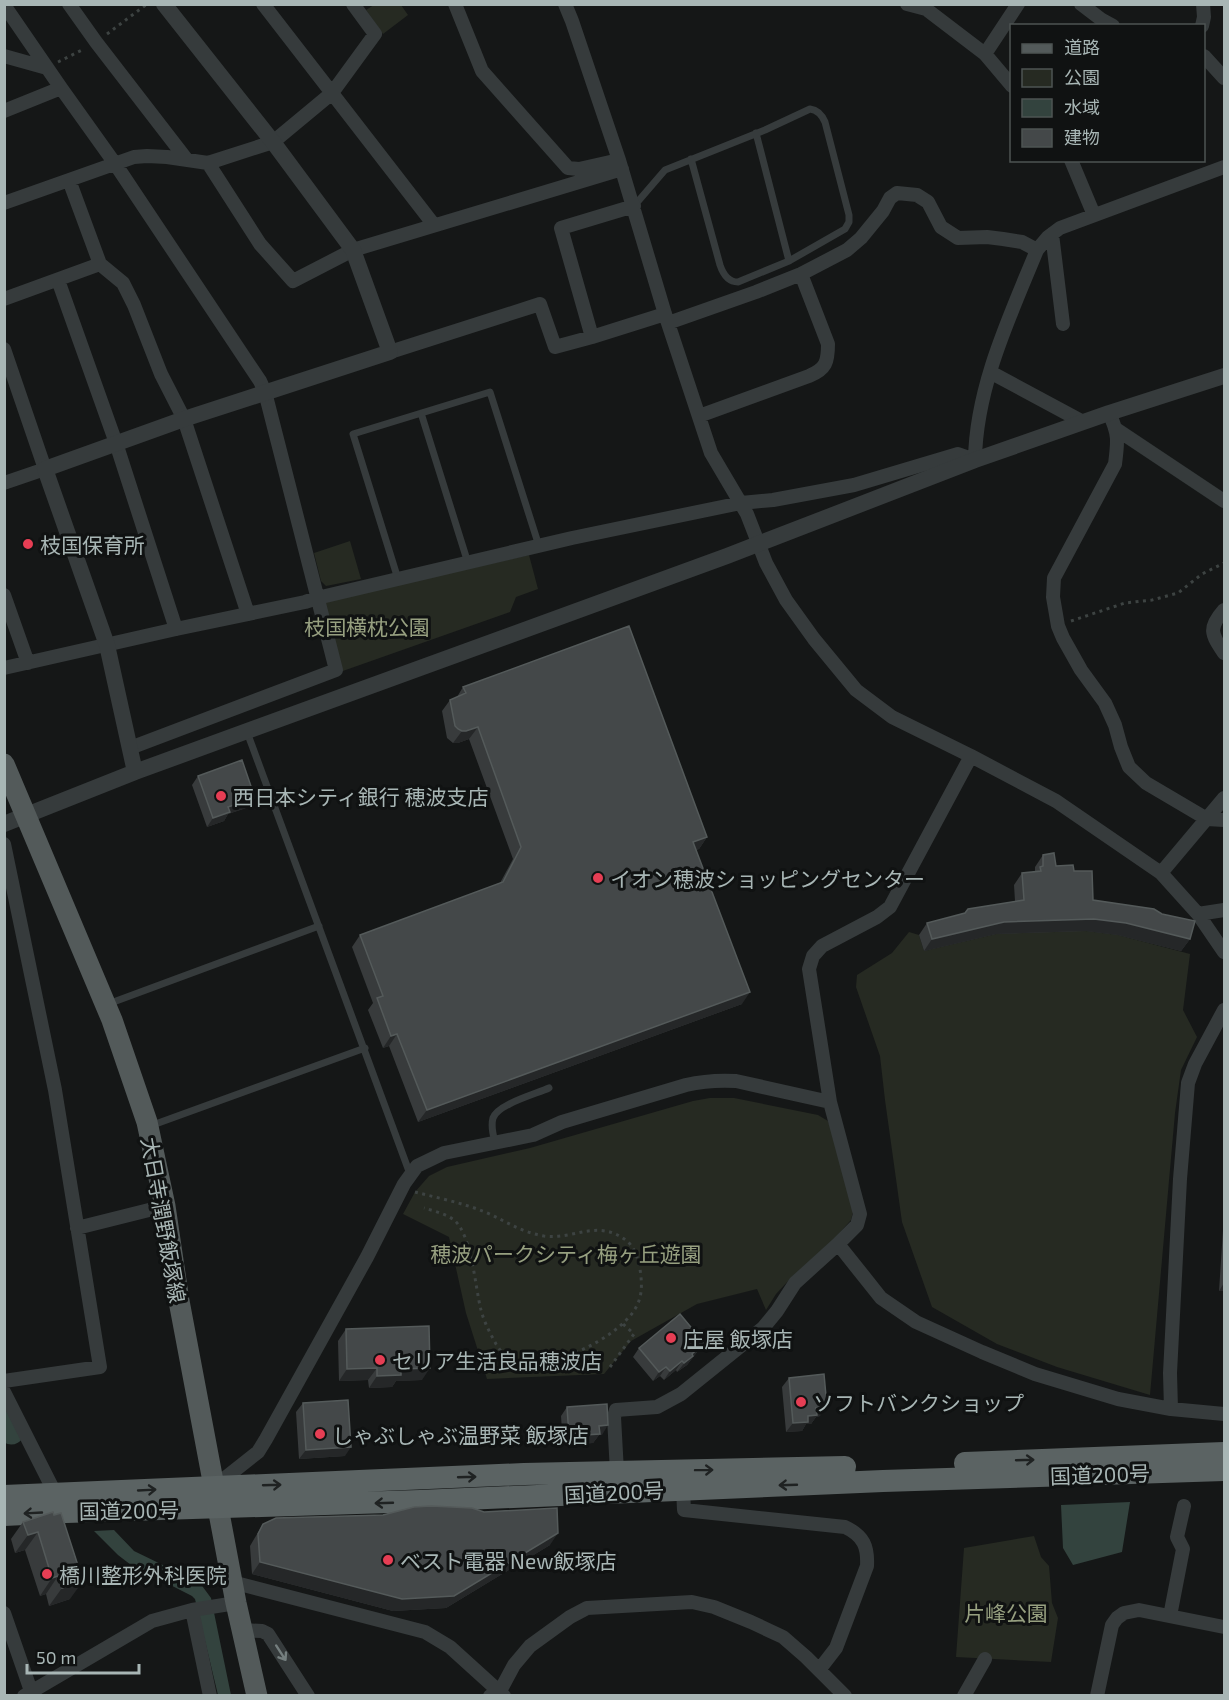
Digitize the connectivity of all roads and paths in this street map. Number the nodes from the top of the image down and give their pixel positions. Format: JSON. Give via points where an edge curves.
{"nodes":[{"id":1,"x":4,"y":4,"type":"edge"},
{"id":2,"x":69,"y":4,"type":"edge"},
{"id":3,"x":164,"y":4,"type":"edge"},
{"id":4,"x":263,"y":4,"type":"edge"},
{"id":5,"x":353,"y":4,"type":"edge"},
{"id":6,"x":455,"y":4,"type":"edge"},
{"id":7,"x":565,"y":4,"type":"edge"},
{"id":8,"x":907,"y":4,"type":"edge"},
{"id":9,"x":1018,"y":4,"type":"edge"},
{"id":10,"x":1081,"y":4,"type":"edge"},
{"id":11,"x":1203,"y":4,"type":"edge"},
{"id":12,"x":1109,"y":24,"type":"edge"},
{"id":13,"x":1202,"y":24,"type":"edge"},
{"id":14,"x":985,"y":54,"type":"junction"},
{"id":15,"x":4,"y":56,"type":"edge"},
{"id":16,"x":1205,"y":58,"type":"edge"},
{"id":17,"x":47,"y":68,"type":"junction"},
{"id":18,"x":1224,"y":78,"type":"edge"},
{"id":19,"x":1010,"y":85,"type":"edge"},
{"id":20,"x":61,"y":88,"type":"junction"},
{"id":21,"x":333,"y":93,"type":"junction"},
{"id":22,"x":4,"y":111,"type":"edge"},
{"id":23,"x":756,"y":133,"type":"junction"},
{"id":24,"x":273,"y":142,"type":"junction"},
{"id":25,"x":691,"y":159,"type":"junction"},
{"id":26,"x":187,"y":160,"type":"junction"},
{"id":27,"x":1072,"y":162,"type":"edge"},
{"id":28,"x":208,"y":163,"type":"junction"},
{"id":29,"x":620,"y":164,"type":"junction"},
{"id":30,"x":116,"y":165,"type":"junction"},
{"id":31,"x":1224,"y":167,"type":"edge"},
{"id":32,"x":69,"y":180,"type":"junction"},
{"id":33,"x":4,"y":203,"type":"edge"},
{"id":34,"x":634,"y":206,"type":"junction"},
{"id":35,"x":1094,"y":215,"type":"junction"},
{"id":36,"x":434,"y":225,"type":"junction"},
{"id":37,"x":1052,"y":234,"type":"junction"},
{"id":38,"x":353,"y":250,"type":"junction"},
{"id":39,"x":1037,"y":250,"type":"junction"},
{"id":40,"x":789,"y":261,"type":"junction"},
{"id":41,"x":100,"y":264,"type":"junction"},
{"id":42,"x":801,"y":274,"type":"junction"},
{"id":43,"x":58,"y":280,"type":"junction"},
{"id":44,"x":4,"y":298,"type":"edge"},
{"id":45,"x":666,"y":318,"type":"junction"},
{"id":46,"x":1064,"y":324,"type":"dead end"},
{"id":47,"x":592,"y":337,"type":"junction"},
{"id":48,"x":4,"y":349,"type":"edge"},
{"id":49,"x":390,"y":352,"type":"junction"},
{"id":50,"x":990,"y":372,"type":"junction"},
{"id":51,"x":1224,"y":376,"type":"edge"},
{"id":52,"x":265,"y":392,"type":"junction"},
{"id":53,"x":421,"y":413,"type":"junction"},
{"id":54,"x":1108,"y":413,"type":"junction"},
{"id":55,"x":699,"y":416,"type":"junction"},
{"id":56,"x":184,"y":419,"type":"junction"},
{"id":57,"x":1083,"y":422,"type":"junction"},
{"id":58,"x":1116,"y":429,"type":"junction"},
{"id":59,"x":116,"y":443,"type":"junction"},
{"id":60,"x":975,"y":460,"type":"junction"},
{"id":61,"x":45,"y":469,"type":"junction"},
{"id":62,"x":4,"y":483,"type":"edge"},
{"id":63,"x":1224,"y":501,"type":"edge"},
{"id":64,"x":744,"y":509,"type":"junction"},
{"id":65,"x":539,"y":546,"type":"junction"},
{"id":66,"x":468,"y":563,"type":"junction"},
{"id":67,"x":1224,"y":563,"type":"edge"},
{"id":68,"x":398,"y":579,"type":"junction"},
{"id":69,"x":4,"y":595,"type":"edge"},
{"id":70,"x":317,"y":598,"type":"junction"},
{"id":71,"x":1224,"y":610,"type":"edge"},
{"id":72,"x":248,"y":614,"type":"junction"},
{"id":73,"x":1058,"y":626,"type":"junction"},
{"id":74,"x":176,"y":629,"type":"junction"},
{"id":75,"x":107,"y":645,"type":"junction"},
{"id":76,"x":1224,"y":653,"type":"edge"},
{"id":77,"x":28,"y":663,"type":"junction"},
{"id":78,"x":4,"y":668,"type":"edge"},
{"id":79,"x":247,"y":732,"type":"junction"},
{"id":80,"x":130,"y":748,"type":"junction"},
{"id":81,"x":971,"y":756,"type":"junction"},
{"id":82,"x":4,"y":764,"type":"edge"},
{"id":83,"x":135,"y":772,"type":"junction"},
{"id":84,"x":1224,"y":798,"type":"edge"},
{"id":85,"x":26,"y":815,"type":"junction"},
{"id":86,"x":1207,"y":819,"type":"junction"},
{"id":87,"x":1224,"y":820,"type":"edge"},
{"id":88,"x":4,"y":824,"type":"edge"},
{"id":89,"x":4,"y":844,"type":"edge"},
{"id":90,"x":1161,"y":873,"type":"junction"},
{"id":91,"x":1224,"y":910,"type":"edge"},
{"id":92,"x":1198,"y":914,"type":"junction"},
{"id":93,"x":319,"y":926,"type":"junction"},
{"id":94,"x":1224,"y":952,"type":"edge"},
{"id":95,"x":106,"y":1005,"type":"junction"},
{"id":96,"x":1224,"y":1010,"type":"edge"},
{"id":97,"x":365,"y":1048,"type":"junction"},
{"id":98,"x":549,"y":1088,"type":"dead end"},
{"id":99,"x":830,"y":1102,"type":"junction"},
{"id":100,"x":148,"y":1127,"type":"junction"},
{"id":101,"x":495,"y":1142,"type":"junction"},
{"id":102,"x":410,"y":1176,"type":"junction"},
{"id":103,"x":415,"y":1192,"type":"dead end"},
{"id":104,"x":165,"y":1206,"type":"junction"},
{"id":105,"x":424,"y":1208,"type":"dead end"},
{"id":106,"x":77,"y":1228,"type":"junction"},
{"id":107,"x":838,"y":1244,"type":"junction"},
{"id":108,"x":623,"y":1323,"type":"junction"},
{"id":109,"x":609,"y":1366,"type":"dead end"},
{"id":110,"x":4,"y":1381,"type":"edge"},
{"id":111,"x":4,"y":1392,"type":"edge"},
{"id":112,"x":1171,"y":1409,"type":"junction"},
{"id":113,"x":1224,"y":1414,"type":"edge"},
{"id":114,"x":1224,"y":1453,"type":"edge"},
{"id":115,"x":1224,"y":1470,"type":"edge"},
{"id":116,"x":617,"y":1472,"type":"junction"},
{"id":117,"x":683,"y":1489,"type":"junction"},
{"id":118,"x":4,"y":1496,"type":"edge"},
{"id":119,"x":216,"y":1497,"type":"junction"},
{"id":120,"x":61,"y":1504,"type":"junction"},
{"id":121,"x":1184,"y":1506,"type":"dead end"},
{"id":122,"x":4,"y":1515,"type":"edge"},
{"id":123,"x":232,"y":1582,"type":"junction"},
{"id":124,"x":228,"y":1604,"type":"junction"},
{"id":125,"x":194,"y":1610,"type":"junction"},
{"id":126,"x":4,"y":1613,"type":"edge"},
{"id":127,"x":1170,"y":1616,"type":"junction"},
{"id":128,"x":1224,"y":1627,"type":"edge"},
{"id":129,"x":241,"y":1630,"type":"junction"},
{"id":130,"x":985,"y":1659,"type":"dead end"},
{"id":131,"x":819,"y":1670,"type":"junction"},
{"id":132,"x":27,"y":1693,"type":"edge"},
{"id":133,"x":498,"y":1694,"type":"edge"},
{"id":134,"x":210,"y":1695,"type":"edge"},
{"id":135,"x":257,"y":1695,"type":"edge"},
{"id":136,"x":308,"y":1695,"type":"edge"},
{"id":137,"x":844,"y":1695,"type":"edge"},
{"id":138,"x":964,"y":1695,"type":"edge"},
{"id":139,"x":1097,"y":1695,"type":"edge"}],
"edges":[{"from":1,"to":17,"type":"street"},
{"from":2,"to":26,"type":"street"},
{"from":3,"to":24,"type":"street"},
{"from":4,"to":21,"type":"street"},
{"from":5,"to":21,"type":"street","via":[[375,34]]},
{"from":6,"to":29,"type":"street","via":[[482,71],[568,168]]},
{"from":7,"to":29,"type":"street"},
{"from":8,"to":14,"type":"street","via":[[927,9]]},
{"from":9,"to":14,"type":"street"},
{"from":10,"to":12,"type":"street"},
{"from":11,"to":13,"type":"street"},
{"from":14,"to":19,"type":"street"},
{"from":15,"to":17,"type":"street"},
{"from":16,"to":18,"type":"street"},
{"from":17,"to":20,"type":"street"},
{"from":20,"to":22,"type":"street"},
{"from":20,"to":30,"type":"street"},
{"from":21,"to":24,"type":"street"},
{"from":21,"to":36,"type":"street"},
{"from":23,"to":25,"type":"lane"},
{"from":23,"to":40,"type":"lane"},
{"from":23,"to":40,"type":"lane","via":[[810,109],[822,115],[825,122],[849,222],[845,229]]},
{"from":24,"to":28,"type":"street"},
{"from":24,"to":38,"type":"street"},
{"from":25,"to":34,"type":"lane","via":[[665,170]]},
{"from":25,"to":40,"type":"lane","via":[[720,265],[728,279],[738,282]]},
{"from":26,"to":28,"type":"street"},
{"from":26,"to":30,"type":"street","via":[[147,156]]},
{"from":27,"to":35,"type":"street"},
{"from":28,"to":38,"type":"street","via":[[260,244],[293,281]]},
{"from":29,"to":34,"type":"street"},
{"from":29,"to":36,"type":"street"},
{"from":30,"to":32,"type":"street"},
{"from":30,"to":52,"type":"street"},
{"from":31,"to":35,"type":"street"},
{"from":32,"to":33,"type":"street"},
{"from":32,"to":41,"type":"street"},
{"from":34,"to":45,"type":"street"},
{"from":34,"to":47,"type":"street","via":[[561,228]]},
{"from":35,"to":37,"type":"street"},
{"from":36,"to":38,"type":"street"},
{"from":37,"to":39,"type":"street"},
{"from":37,"to":46,"type":"street"},
{"from":38,"to":49,"type":"street"},
{"from":39,"to":42,"type":"street","via":[[1003,239],[958,238],[940,227],[928,202],[917,195],[897,193],[847,250]]},
{"from":39,"to":50,"type":"street"},
{"from":41,"to":43,"type":"street"},
{"from":41,"to":56,"type":"street","via":[[123,283]]},
{"from":42,"to":45,"type":"street","via":[[756,292]]},
{"from":42,"to":55,"type":"street","via":[[828,344],[824,367]]},
{"from":43,"to":44,"type":"street"},
{"from":43,"to":59,"type":"street"},
{"from":45,"to":47,"type":"street"},
{"from":45,"to":55,"type":"street"},
{"from":47,"to":49,"type":"street","via":[[555,347],[540,304]]},
{"from":48,"to":61,"type":"street"},
{"from":49,"to":52,"type":"street"},
{"from":50,"to":57,"type":"street"},
{"from":50,"to":60,"type":"street","via":[[978,421]]},
{"from":51,"to":54,"type":"street"},
{"from":52,"to":56,"type":"street"},
{"from":52,"to":70,"type":"street"},
{"from":53,"to":65,"type":"lane","via":[[490,392]]},
{"from":53,"to":66,"type":"lane"},
{"from":53,"to":68,"type":"lane","via":[[353,434]]},
{"from":54,"to":57,"type":"street"},
{"from":54,"to":58,"type":"street"},
{"from":55,"to":64,"type":"street","via":[[711,453]]},
{"from":56,"to":59,"type":"street"},
{"from":56,"to":72,"type":"street"},
{"from":57,"to":60,"type":"street"},
{"from":58,"to":63,"type":"street"},
{"from":58,"to":73,"type":"street","via":[[1114,464],[1054,578]]},
{"from":59,"to":61,"type":"street"},
{"from":59,"to":74,"type":"street"},
{"from":60,"to":64,"type":"street","via":[[958,454],[854,485]]},
{"from":60,"to":79,"type":"street","via":[[727,556]]},
{"from":61,"to":62,"type":"street"},
{"from":61,"to":75,"type":"street"},
{"from":64,"to":65,"type":"street"},
{"from":64,"to":81,"type":"street","via":[[786,600],[856,690],[892,717]]},
{"from":65,"to":66,"type":"street"},
{"from":66,"to":68,"type":"street"},
{"from":67,"to":73,"type":"path","via":[[1178,593],[1125,603]]},
{"from":68,"to":70,"type":"street"},
{"from":69,"to":77,"type":"street"},
{"from":70,"to":72,"type":"street"},
{"from":70,"to":80,"type":"street","via":[[336,670]]},
{"from":71,"to":76,"type":"street","via":[[1212,633]]},
{"from":72,"to":74,"type":"street"},
{"from":73,"to":86,"type":"street","via":[[1105,703],[1129,767],[1146,783]]},
{"from":74,"to":75,"type":"street"},
{"from":75,"to":77,"type":"street"},
{"from":75,"to":80,"type":"street"},
{"from":77,"to":78,"type":"street"},
{"from":79,"to":83,"type":"street"},
{"from":79,"to":93,"type":"lane"},
{"from":80,"to":83,"type":"street"},
{"from":81,"to":90,"type":"street","via":[[1056,801]]},
{"from":81,"to":99,"type":"street","via":[[890,907],[822,946],[813,956],[809,969]]},
{"from":82,"to":85,"type":"main road","name":"大日寺潤野飯塚線"},
{"from":83,"to":85,"type":"street"},
{"from":84,"to":86,"type":"street"},
{"from":85,"to":88,"type":"street"},
{"from":85,"to":95,"type":"main road","name":"大日寺潤野飯塚線"},
{"from":86,"to":87,"type":"street"},
{"from":86,"to":90,"type":"street"},
{"from":89,"to":106,"type":"street","via":[[55,1090]]},
{"from":90,"to":92,"type":"street"},
{"from":91,"to":92,"type":"street"},
{"from":92,"to":94,"type":"street"},
{"from":93,"to":95,"type":"lane"},
{"from":93,"to":97,"type":"lane"},
{"from":95,"to":100,"type":"main road","name":"大日寺潤野飯塚線"},
{"from":96,"to":112,"type":"street","via":[[1188,1083]]},
{"from":97,"to":100,"type":"lane"},
{"from":97,"to":102,"type":"lane"},
{"from":98,"to":101,"type":"lane","via":[[500,1109],[493,1116]]},
{"from":99,"to":101,"type":"street","via":[[736,1081],[702,1082],[562,1122],[533,1135]]},
{"from":99,"to":107,"type":"street","via":[[860,1214],[857,1225]]},
{"from":100,"to":104,"type":"main road","name":"大日寺潤野飯塚線"},
{"from":101,"to":102,"type":"street","via":[[444,1153],[417,1166]]},
{"from":102,"to":119,"type":"street","via":[[266,1439]]},
{"from":103,"to":108,"type":"path","via":[[483,1211],[525,1232],[559,1236],[594,1229],[617,1234],[636,1253],[642,1294]]},
{"from":104,"to":106,"type":"street"},
{"from":104,"to":119,"type":"main road","name":"大日寺潤野飯塚線"},
{"from":105,"to":108,"type":"path","via":[[454,1220],[460,1228],[468,1244],[481,1311],[502,1354],[530,1364],[559,1360]]},
{"from":106,"to":110,"type":"street","via":[[100,1367]]},
{"from":107,"to":112,"type":"street","via":[[881,1298],[916,1322],[1035,1374],[1118,1399]]},
{"from":107,"to":116,"type":"street","via":[[795,1283],[763,1328],[681,1394],[657,1407],[616,1410]]},
{"from":108,"to":109,"type":"path","via":[[634,1334]]},
{"from":111,"to":120,"type":"street"},
{"from":112,"to":113,"type":"street"},
{"from":116,"to":114,"type":"highway","name":"国道200号","one_way":true},
{"from":115,"to":117,"type":"highway","name":"国道200号","one_way":true},
{"from":119,"to":116,"type":"highway","name":"国道200号","one_way":true},
{"from":117,"to":119,"type":"highway","name":"国道200号","one_way":true,"via":[[432,1501]]},
{"from":117,"to":131,"type":"street","via":[[684,1510],[845,1527],[856,1532],[867,1553],[867,1566],[836,1648]]},
{"from":118,"to":120,"type":"highway","name":"国道200号"},
{"from":119,"to":120,"type":"highway","name":"国道200号"},
{"from":119,"to":123,"type":"main road","name":"大日寺潤野飯塚線"},
{"from":120,"to":122,"type":"highway","name":"国道200号","one_way":true},
{"from":121,"to":127,"type":"street","via":[[1177,1537],[1184,1550]]},
{"from":123,"to":124,"type":"main road","name":"大日寺潤野飯塚線"},
{"from":123,"to":133,"type":"street","via":[[425,1632],[450,1647]]},
{"from":124,"to":125,"type":"street"},
{"from":124,"to":129,"type":"main road","name":"大日寺潤野飯塚線"},
{"from":125,"to":132,"type":"street","via":[[152,1621]]},
{"from":125,"to":134,"type":"street"},
{"from":126,"to":132,"type":"street"},
{"from":127,"to":128,"type":"street"},
{"from":127,"to":139,"type":"street","via":[[1131,1610],[1117,1617]]},
{"from":129,"to":135,"type":"main road","name":"大日寺潤野飯塚線"},
{"from":129,"to":136,"type":"street","one_way":true,"via":[[268,1634]]},
{"from":130,"to":138,"type":"street"},
{"from":131,"to":133,"type":"street","via":[[783,1637],[714,1607],[692,1602],[621,1605],[587,1608],[570,1617],[530,1646]]},
{"from":131,"to":137,"type":"street"}]}
